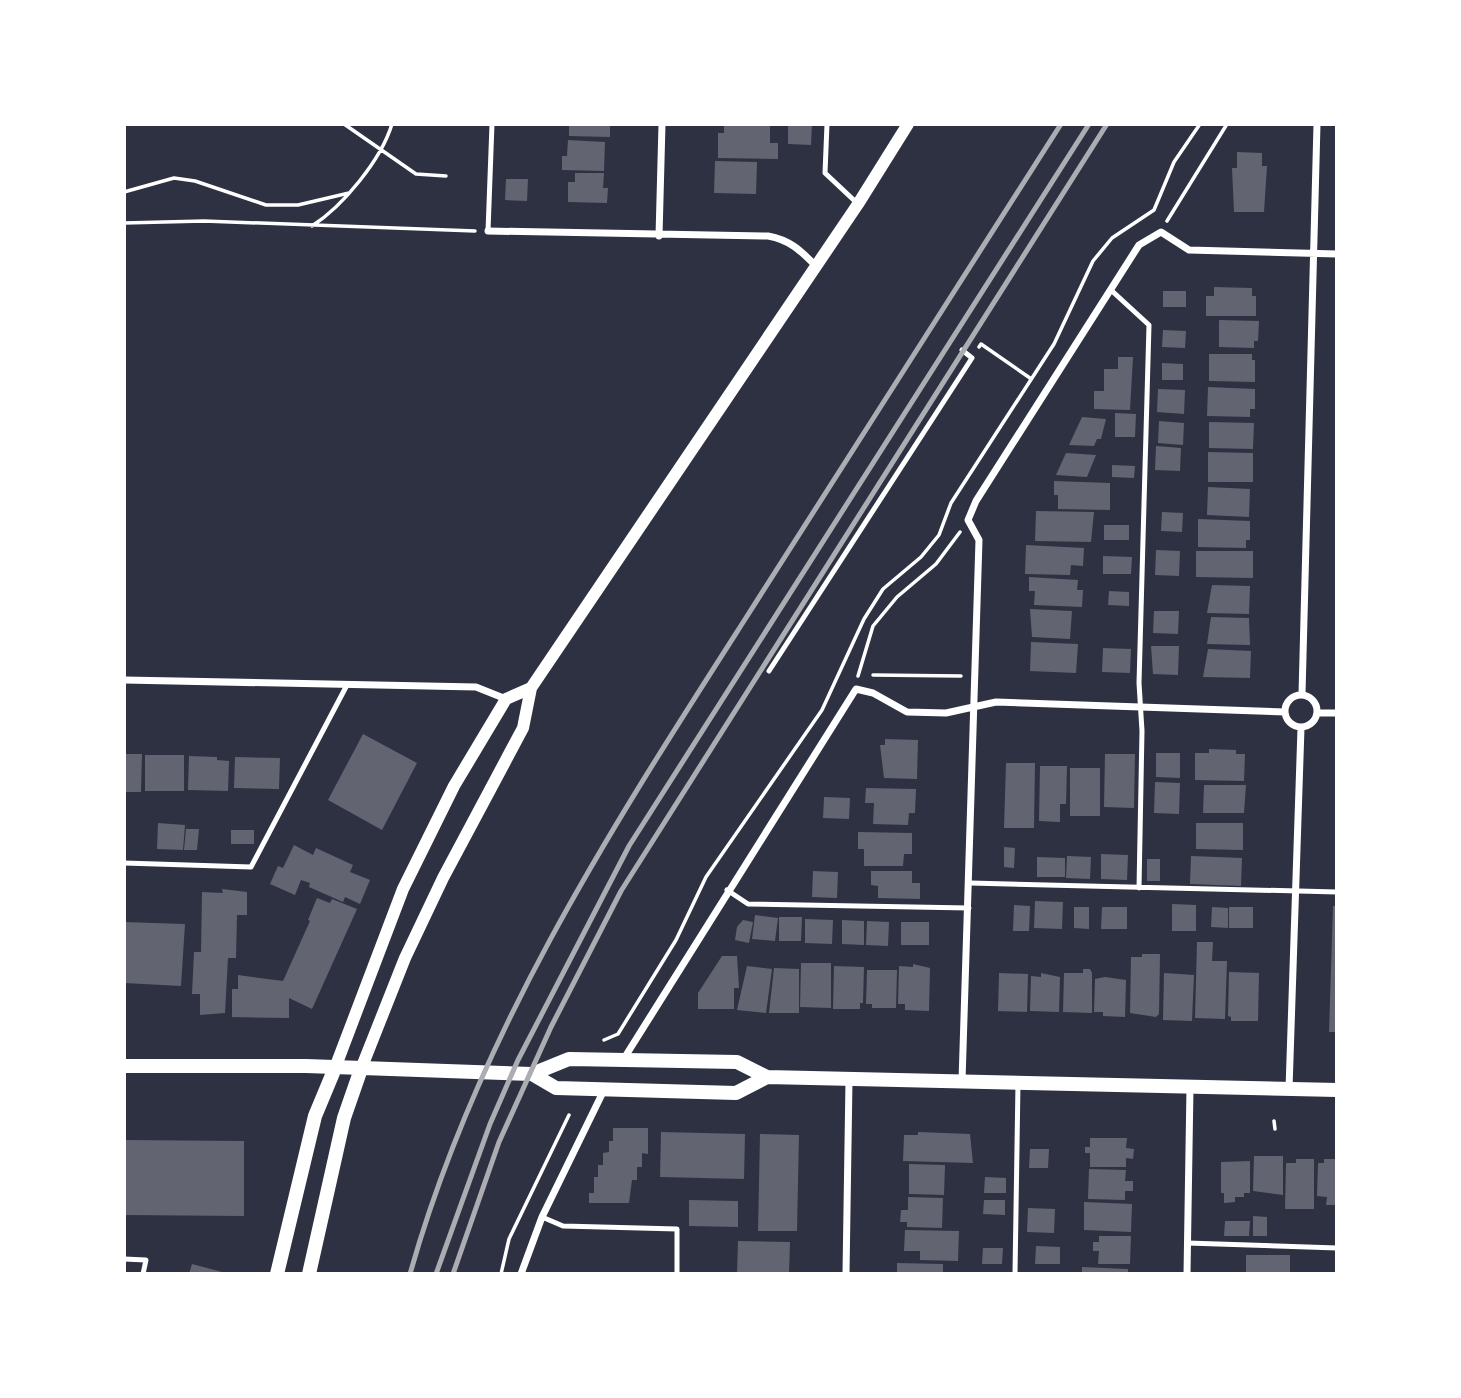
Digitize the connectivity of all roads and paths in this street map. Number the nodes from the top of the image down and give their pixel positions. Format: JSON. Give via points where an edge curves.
{"nodes":[{"id":1,"x":344,"y":124,"type":"edge"},
{"id":2,"x":392,"y":124,"type":"edge"},
{"id":3,"x":492,"y":124,"type":"edge"},
{"id":4,"x":662,"y":124,"type":"edge"},
{"id":5,"x":827,"y":124,"type":"edge"},
{"id":6,"x":908,"y":124,"type":"edge"},
{"id":7,"x":1200,"y":124,"type":"edge"},
{"id":8,"x":1227,"y":124,"type":"edge"},
{"id":9,"x":1317,"y":124,"type":"edge"},
{"id":10,"x":379,"y":150,"type":"junction"},
{"id":11,"x":446,"y":176,"type":"dead end"},
{"id":12,"x":124,"y":192,"type":"edge"},
{"id":13,"x":349,"y":193,"type":"junction"},
{"id":14,"x":858,"y":204,"type":"junction"},
{"id":15,"x":124,"y":223,"type":"edge"},
{"id":16,"x":310,"y":227,"type":"junction"},
{"id":17,"x":488,"y":231,"type":"junction"},
{"id":18,"x":1161,"y":232,"type":"junction"},
{"id":19,"x":659,"y":236,"type":"junction"},
{"id":20,"x":1312,"y":253,"type":"junction"},
{"id":21,"x":1337,"y":254,"type":"edge"},
{"id":22,"x":816,"y":265,"type":"junction"},
{"id":23,"x":1112,"y":291,"type":"junction"},
{"id":24,"x":962,"y":350,"type":"dead end"},
{"id":25,"x":972,"y":358,"type":"junction"},
{"id":26,"x":1030,"y":378,"type":"junction"},
{"id":27,"x":968,"y":520,"type":"junction"},
{"id":28,"x":769,"y":671,"type":"dead end"},
{"id":29,"x":873,"y":675,"type":"dead end"},
{"id":30,"x":961,"y":676,"type":"dead end"},
{"id":31,"x":124,"y":680,"type":"edge"},
{"id":32,"x":348,"y":685,"type":"junction"},
{"id":33,"x":531,"y":688,"type":"junction"},
{"id":34,"x":856,"y":689,"type":"junction"},
{"id":35,"x":1302,"y":695,"type":"junction"},
{"id":36,"x":506,"y":699,"type":"junction"},
{"id":37,"x":1141,"y":705,"type":"junction"},
{"id":38,"x":975,"y":706,"type":"junction"},
{"id":39,"x":1285,"y":712,"type":"junction"},
{"id":40,"x":1317,"y":713,"type":"junction"},
{"id":41,"x":1337,"y":713,"type":"edge"},
{"id":42,"x":1301,"y":728,"type":"junction"},
{"id":43,"x":124,"y":863,"type":"edge"},
{"id":44,"x":970,"y":883,"type":"junction"},
{"id":45,"x":1139,"y":888,"type":"junction"},
{"id":46,"x":727,"y":890,"type":"junction"},
{"id":47,"x":1294,"y":891,"type":"junction"},
{"id":48,"x":1337,"y":892,"type":"edge"},
{"id":49,"x":969,"y":908,"type":"junction"},
{"id":50,"x":604,"y":1040,"type":"dead end"},
{"id":51,"x":623,"y":1060,"type":"junction"},
{"id":52,"x":124,"y":1066,"type":"edge"},
{"id":53,"x":335,"y":1068,"type":"junction"},
{"id":54,"x":361,"y":1069,"type":"junction"},
{"id":55,"x":532,"y":1074,"type":"junction"},
{"id":56,"x":767,"y":1077,"type":"junction"},
{"id":57,"x":849,"y":1080,"type":"junction"},
{"id":58,"x":962,"y":1082,"type":"junction"},
{"id":59,"x":1018,"y":1083,"type":"junction"},
{"id":60,"x":1190,"y":1087,"type":"junction"},
{"id":61,"x":1289,"y":1089,"type":"junction"},
{"id":62,"x":604,"y":1090,"type":"junction"},
{"id":63,"x":1337,"y":1090,"type":"edge"},
{"id":64,"x":569,"y":1115,"type":"dead end"},
{"id":65,"x":1274,"y":1121,"type":"dead end"},
{"id":66,"x":1275,"y":1129,"type":"dead end"},
{"id":67,"x":542,"y":1217,"type":"junction"},
{"id":68,"x":1187,"y":1243,"type":"junction"},
{"id":69,"x":1337,"y":1248,"type":"edge"},
{"id":70,"x":124,"y":1259,"type":"edge"},
{"id":71,"x":142,"y":1274,"type":"edge"},
{"id":72,"x":277,"y":1274,"type":"edge"},
{"id":73,"x":309,"y":1274,"type":"edge"},
{"id":74,"x":501,"y":1274,"type":"edge"},
{"id":75,"x":521,"y":1274,"type":"edge"},
{"id":76,"x":677,"y":1274,"type":"edge"},
{"id":77,"x":846,"y":1274,"type":"edge"},
{"id":78,"x":1015,"y":1274,"type":"edge"},
{"id":79,"x":1186,"y":1274,"type":"edge"}],
"edges":[{"from":1,"to":10,"type":"path"},
{"from":2,"to":10,"type":"path"},
{"from":3,"to":17,"type":"lane"},
{"from":4,"to":19,"type":"street"},
{"from":5,"to":14,"type":"lane","via":[[825,173]]},
{"from":6,"to":14,"type":"street"},
{"from":7,"to":26,"type":"path","via":[[1174,162],[1154,211],[1112,237],[1093,261],[1054,344]]},
{"from":8,"to":18,"type":"path"},
{"from":9,"to":20,"type":"street"},
{"from":10,"to":11,"type":"path","via":[[416,174]]},
{"from":10,"to":13,"type":"path"},
{"from":12,"to":13,"type":"path","via":[[174,178],[266,205],[298,205]]},
{"from":13,"to":16,"type":"path"},
{"from":14,"to":22,"type":"street"},
{"from":15,"to":16,"type":"path","via":[[204,221]]},
{"from":16,"to":17,"type":"path"},
{"from":17,"to":19,"type":"street"},
{"from":18,"to":20,"type":"street","via":[[1189,250]]},
{"from":18,"to":23,"type":"street","via":[[1139,245]]},
{"from":19,"to":22,"type":"street","via":[[784,239]]},
{"from":20,"to":21,"type":"street"},
{"from":20,"to":35,"type":"street"},
{"from":22,"to":33,"type":"street"},
{"from":23,"to":27,"type":"street","via":[[976,500]]},
{"from":23,"to":37,"type":"lane","via":[[1149,325]]},
{"from":24,"to":25,"type":"lane"},
{"from":25,"to":26,"type":"path","via":[[981,344]]},
{"from":25,"to":28,"type":"lane"},
{"from":26,"to":50,"type":"path","via":[[951,503],[939,535],[922,557],[883,589],[863,620],[822,710],[706,877],[676,940],[618,1034]]},
{"from":27,"to":34,"type":"path","via":[[936,564],[897,597],[873,626]]},
{"from":27,"to":38,"type":"street","via":[[979,540]]},
{"from":29,"to":30,"type":"path"},
{"from":31,"to":32,"type":"street"},
{"from":32,"to":36,"type":"street","via":[[477,687]]},
{"from":32,"to":43,"type":"lane","via":[[251,867]]},
{"from":33,"to":36,"type":"street"},
{"from":33,"to":54,"type":"street","via":[[523,728],[443,878]]},
{"from":34,"to":38,"type":"street","via":[[907,712],[946,713]]},
{"from":34,"to":46,"type":"street"},
{"from":35,"to":39,"type":"street","via":[[1292,698]]},
{"from":35,"to":40,"type":"street","via":[[1315,702]]},
{"from":36,"to":53,"type":"street","via":[[454,786],[403,889]]},
{"from":37,"to":38,"type":"street","via":[[996,702]]},
{"from":37,"to":39,"type":"street"},
{"from":37,"to":45,"type":"lane"},
{"from":38,"to":44,"type":"street"},
{"from":39,"to":42,"type":"street","via":[[1291,724]]},
{"from":40,"to":41,"type":"street"},
{"from":40,"to":42,"type":"street","via":[[1314,722]]},
{"from":42,"to":47,"type":"street"},
{"from":44,"to":45,"type":"lane"},
{"from":44,"to":49,"type":"street"},
{"from":45,"to":47,"type":"lane"},
{"from":46,"to":49,"type":"lane","via":[[748,904]]},
{"from":46,"to":51,"type":"street"},
{"from":47,"to":48,"type":"lane"},
{"from":47,"to":61,"type":"street"},
{"from":49,"to":58,"type":"street"},
{"from":51,"to":55,"type":"main road","via":[[569,1059]]},
{"from":51,"to":56,"type":"main road","via":[[737,1062]]},
{"from":52,"to":53,"type":"main road"},
{"from":53,"to":54,"type":"main road"},
{"from":53,"to":72,"type":"main road","via":[[315,1115]]},
{"from":54,"to":55,"type":"main road"},
{"from":54,"to":73,"type":"main road","via":[[344,1118]]},
{"from":55,"to":62,"type":"main road","via":[[556,1088]]},
{"from":56,"to":57,"type":"main road"},
{"from":56,"to":62,"type":"main road","via":[[736,1093]]},
{"from":57,"to":58,"type":"main road"},
{"from":57,"to":77,"type":"street"},
{"from":58,"to":59,"type":"main road"},
{"from":59,"to":60,"type":"main road"},
{"from":59,"to":78,"type":"lane"},
{"from":60,"to":61,"type":"main road"},
{"from":60,"to":68,"type":"street"},
{"from":61,"to":63,"type":"main road"},
{"from":62,"to":67,"type":"street"},
{"from":64,"to":74,"type":"path","via":[[509,1239]]},
{"from":65,"to":66,"type":"path"},
{"from":67,"to":75,"type":"street"},
{"from":67,"to":76,"type":"lane","via":[[563,1226],[677,1229]]},
{"from":68,"to":69,"type":"lane"},
{"from":68,"to":79,"type":"street"},
{"from":70,"to":71,"type":"lane","via":[[146,1260]]}]}
